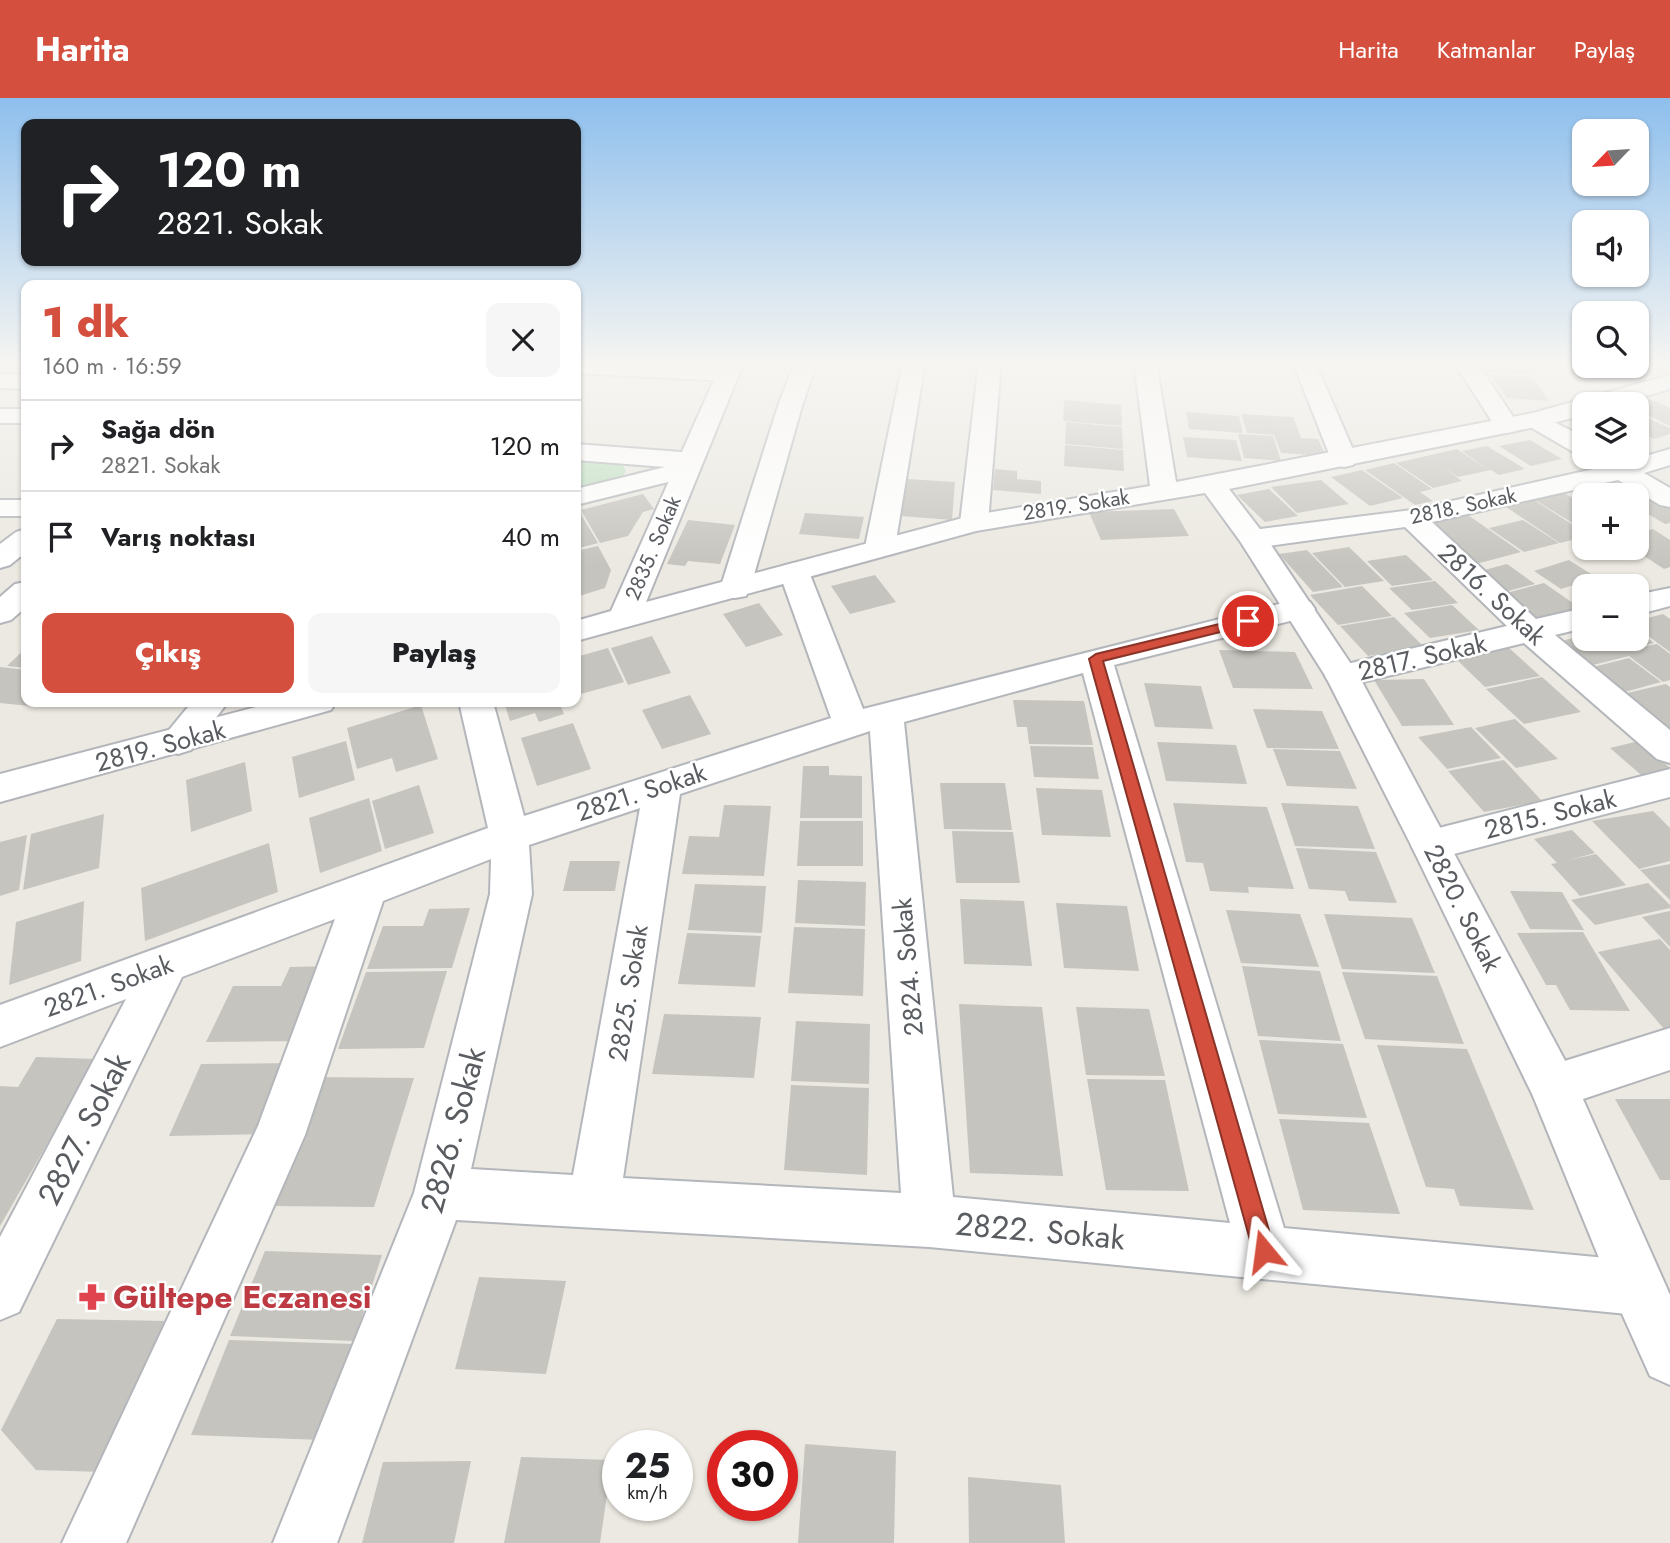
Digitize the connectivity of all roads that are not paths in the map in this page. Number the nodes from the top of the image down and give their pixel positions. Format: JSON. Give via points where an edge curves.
{"nodes":[{"id":1,"x":704,"y":429,"type":"edge"},
{"id":2,"x":783,"y":429,"type":"edge"},
{"id":3,"x":902,"y":429,"type":"edge"},
{"id":4,"x":983,"y":429,"type":"edge"},
{"id":5,"x":1155,"y":429,"type":"edge"},
{"id":6,"x":1332,"y":429,"type":"edge"},
{"id":7,"x":1490,"y":429,"type":"edge"},
{"id":8,"x":1552,"y":429,"type":"edge"},
{"id":9,"x":1572,"y":442,"type":"edge"},
{"id":10,"x":581,"y":453,"type":"edge"},
{"id":11,"x":1670,"y":457,"type":"edge"},
{"id":12,"x":1344,"y":459,"type":"junction"},
{"id":13,"x":1649,"y":459,"type":"edge"},
{"id":14,"x":689,"y":465,"type":"junction"},
{"id":15,"x":1590,"y":469,"type":"edge"},
{"id":16,"x":1618,"y":469,"type":"edge"},
{"id":17,"x":1212,"y":484,"type":"junction"},
{"id":18,"x":1164,"y":491,"type":"junction"},
{"id":19,"x":581,"y":496,"type":"edge"},
{"id":20,"x":1670,"y":499,"type":"edge"},
{"id":21,"x":0,"y":508,"type":"edge"},
{"id":22,"x":21,"y":508,"type":"edge"},
{"id":23,"x":1412,"y":517,"type":"junction"},
{"id":24,"x":974,"y":523,"type":"junction"},
{"id":25,"x":1253,"y":539,"type":"junction"},
{"id":26,"x":21,"y":542,"type":"edge"},
{"id":27,"x":880,"y":547,"type":"junction"},
{"id":28,"x":0,"y":559,"type":"edge"},
{"id":29,"x":794,"y":572,"type":"junction"},
{"id":30,"x":735,"y":589,"type":"junction"},
{"id":31,"x":21,"y":595,"type":"edge"},
{"id":32,"x":1670,"y":597,"type":"edge"},
{"id":33,"x":1649,"y":602,"type":"edge"},
{"id":34,"x":1298,"y":609,"type":"junction"},
{"id":35,"x":0,"y":613,"type":"edge"},
{"id":36,"x":624,"y":618,"type":"junction"},
{"id":37,"x":1572,"y":621,"type":"edge"},
{"id":38,"x":581,"y":630,"type":"edge"},
{"id":39,"x":1531,"y":632,"type":"junction"},
{"id":40,"x":1096,"y":659,"type":"junction"},
{"id":41,"x":1342,"y":677,"type":"junction"},
{"id":42,"x":207,"y":707,"type":"edge"},
{"id":43,"x":301,"y":707,"type":"edge"},
{"id":44,"x":477,"y":707,"type":"edge"},
{"id":45,"x":868,"y":719,"type":"junction"},
{"id":46,"x":178,"y":741,"type":"junction"},
{"id":47,"x":1670,"y":750,"type":"edge"},
{"id":48,"x":1670,"y":783,"type":"edge"},
{"id":49,"x":663,"y":785,"type":"junction"},
{"id":50,"x":0,"y":789,"type":"edge"},
{"id":51,"x":510,"y":836,"type":"junction"},
{"id":52,"x":1431,"y":845,"type":"junction"},
{"id":53,"x":366,"y":890,"type":"junction"},
{"id":54,"x":167,"y":964,"type":"junction"},
{"id":55,"x":0,"y":1026,"type":"edge"},
{"id":56,"x":1670,"y":1049,"type":"edge"},
{"id":57,"x":1553,"y":1086,"type":"junction"},
{"id":58,"x":440,"y":1193,"type":"junction"},
{"id":59,"x":594,"y":1202,"type":"junction"},
{"id":60,"x":929,"y":1221,"type":"junction"},
{"id":61,"x":1264,"y":1251,"type":"junction"},
{"id":62,"x":1638,"y":1288,"type":"junction"},
{"id":63,"x":0,"y":1293,"type":"edge"},
{"id":64,"x":1670,"y":1354,"type":"edge"},
{"id":65,"x":94,"y":1543,"type":"edge"},
{"id":66,"x":305,"y":1543,"type":"edge"}],
"edges":[{"from":1,"to":14,"type":"street","name":"2835. Sokak"},
{"from":2,"to":30,"type":"street"},
{"from":3,"to":27,"type":"street"},
{"from":4,"to":24,"type":"street"},
{"from":5,"to":18,"type":"street"},
{"from":6,"to":12,"type":"street"},
{"from":7,"to":12,"type":"street","name":"2819. Sokak"},
{"from":8,"to":9,"type":"street"},
{"from":10,"to":14,"type":"street"},
{"from":11,"to":13,"type":"street","name":"2818. Sokak"},
{"from":12,"to":17,"type":"street","name":"2819. Sokak"},
{"from":14,"to":19,"type":"street"},
{"from":14,"to":36,"type":"street","name":"2835. Sokak"},
{"from":15,"to":23,"type":"street","name":"2818. Sokak"},
{"from":16,"to":20,"type":"street"},
{"from":17,"to":18,"type":"street","name":"2819. Sokak"},
{"from":17,"to":25,"type":"street","name":"2820. Sokak"},
{"from":18,"to":24,"type":"street","name":"2819. Sokak"},
{"from":21,"to":22,"type":"street"},
{"from":23,"to":25,"type":"street","name":"2818. Sokak"},
{"from":23,"to":39,"type":"street","name":"2816. Sokak"},
{"from":24,"to":27,"type":"street","name":"2819. Sokak"},
{"from":25,"to":34,"type":"street","name":"2820. Sokak"},
{"from":26,"to":28,"type":"street"},
{"from":27,"to":29,"type":"street","name":"2819. Sokak"},
{"from":29,"to":30,"type":"street","name":"2819. Sokak"},
{"from":29,"to":45,"type":"street","name":"2824. Sokak"},
{"from":30,"to":36,"type":"street","name":"2819. Sokak"},
{"from":31,"to":35,"type":"street"},
{"from":32,"to":33,"type":"street"},
{"from":34,"to":40,"type":"street","name":"2821. Sokak"},
{"from":34,"to":41,"type":"street","name":"2820. Sokak"},
{"from":36,"to":38,"type":"street","name":"2819. Sokak"},
{"from":37,"to":39,"type":"street","name":"2817. Sokak"},
{"from":39,"to":41,"type":"street","name":"2817. Sokak"},
{"from":39,"to":47,"type":"street","name":"2816. Sokak"},
{"from":40,"to":45,"type":"street","name":"2821. Sokak"},
{"from":40,"to":61,"type":"street"},
{"from":41,"to":52,"type":"street","name":"2820. Sokak"},
{"from":42,"to":46,"type":"street"},
{"from":43,"to":46,"type":"street","name":"2819. Sokak"},
{"from":44,"to":51,"type":"street","name":"2826. Sokak"},
{"from":45,"to":49,"type":"street","name":"2821. Sokak"},
{"from":45,"to":60,"type":"street","name":"2824. Sokak"},
{"from":46,"to":50,"type":"street","name":"2819. Sokak"},
{"from":48,"to":52,"type":"street","name":"2815. Sokak"},
{"from":49,"to":51,"type":"street","name":"2821. Sokak"},
{"from":49,"to":59,"type":"street","name":"2825. Sokak"},
{"from":51,"to":53,"type":"street","name":"2821. Sokak"},
{"from":51,"to":58,"type":"street","name":"2826. Sokak","via":[[509,906]]},
{"from":52,"to":57,"type":"street","name":"2820. Sokak"},
{"from":53,"to":54,"type":"street","name":"2821. Sokak"},
{"from":53,"to":65,"type":"street","via":[[280,1135]]},
{"from":54,"to":55,"type":"street","name":"2821. Sokak"},
{"from":54,"to":63,"type":"street","name":"2827. Sokak"},
{"from":56,"to":57,"type":"street"},
{"from":57,"to":62,"type":"street","name":"2820. Sokak"},
{"from":58,"to":59,"type":"street","name":"2822. Sokak"},
{"from":58,"to":66,"type":"street","name":"2826. Sokak"},
{"from":59,"to":60,"type":"street","name":"2822. Sokak"},
{"from":60,"to":61,"type":"street","name":"2822. Sokak"},
{"from":61,"to":62,"type":"street","name":"2822. Sokak"},
{"from":62,"to":64,"type":"street","name":"2820. Sokak"}]}
